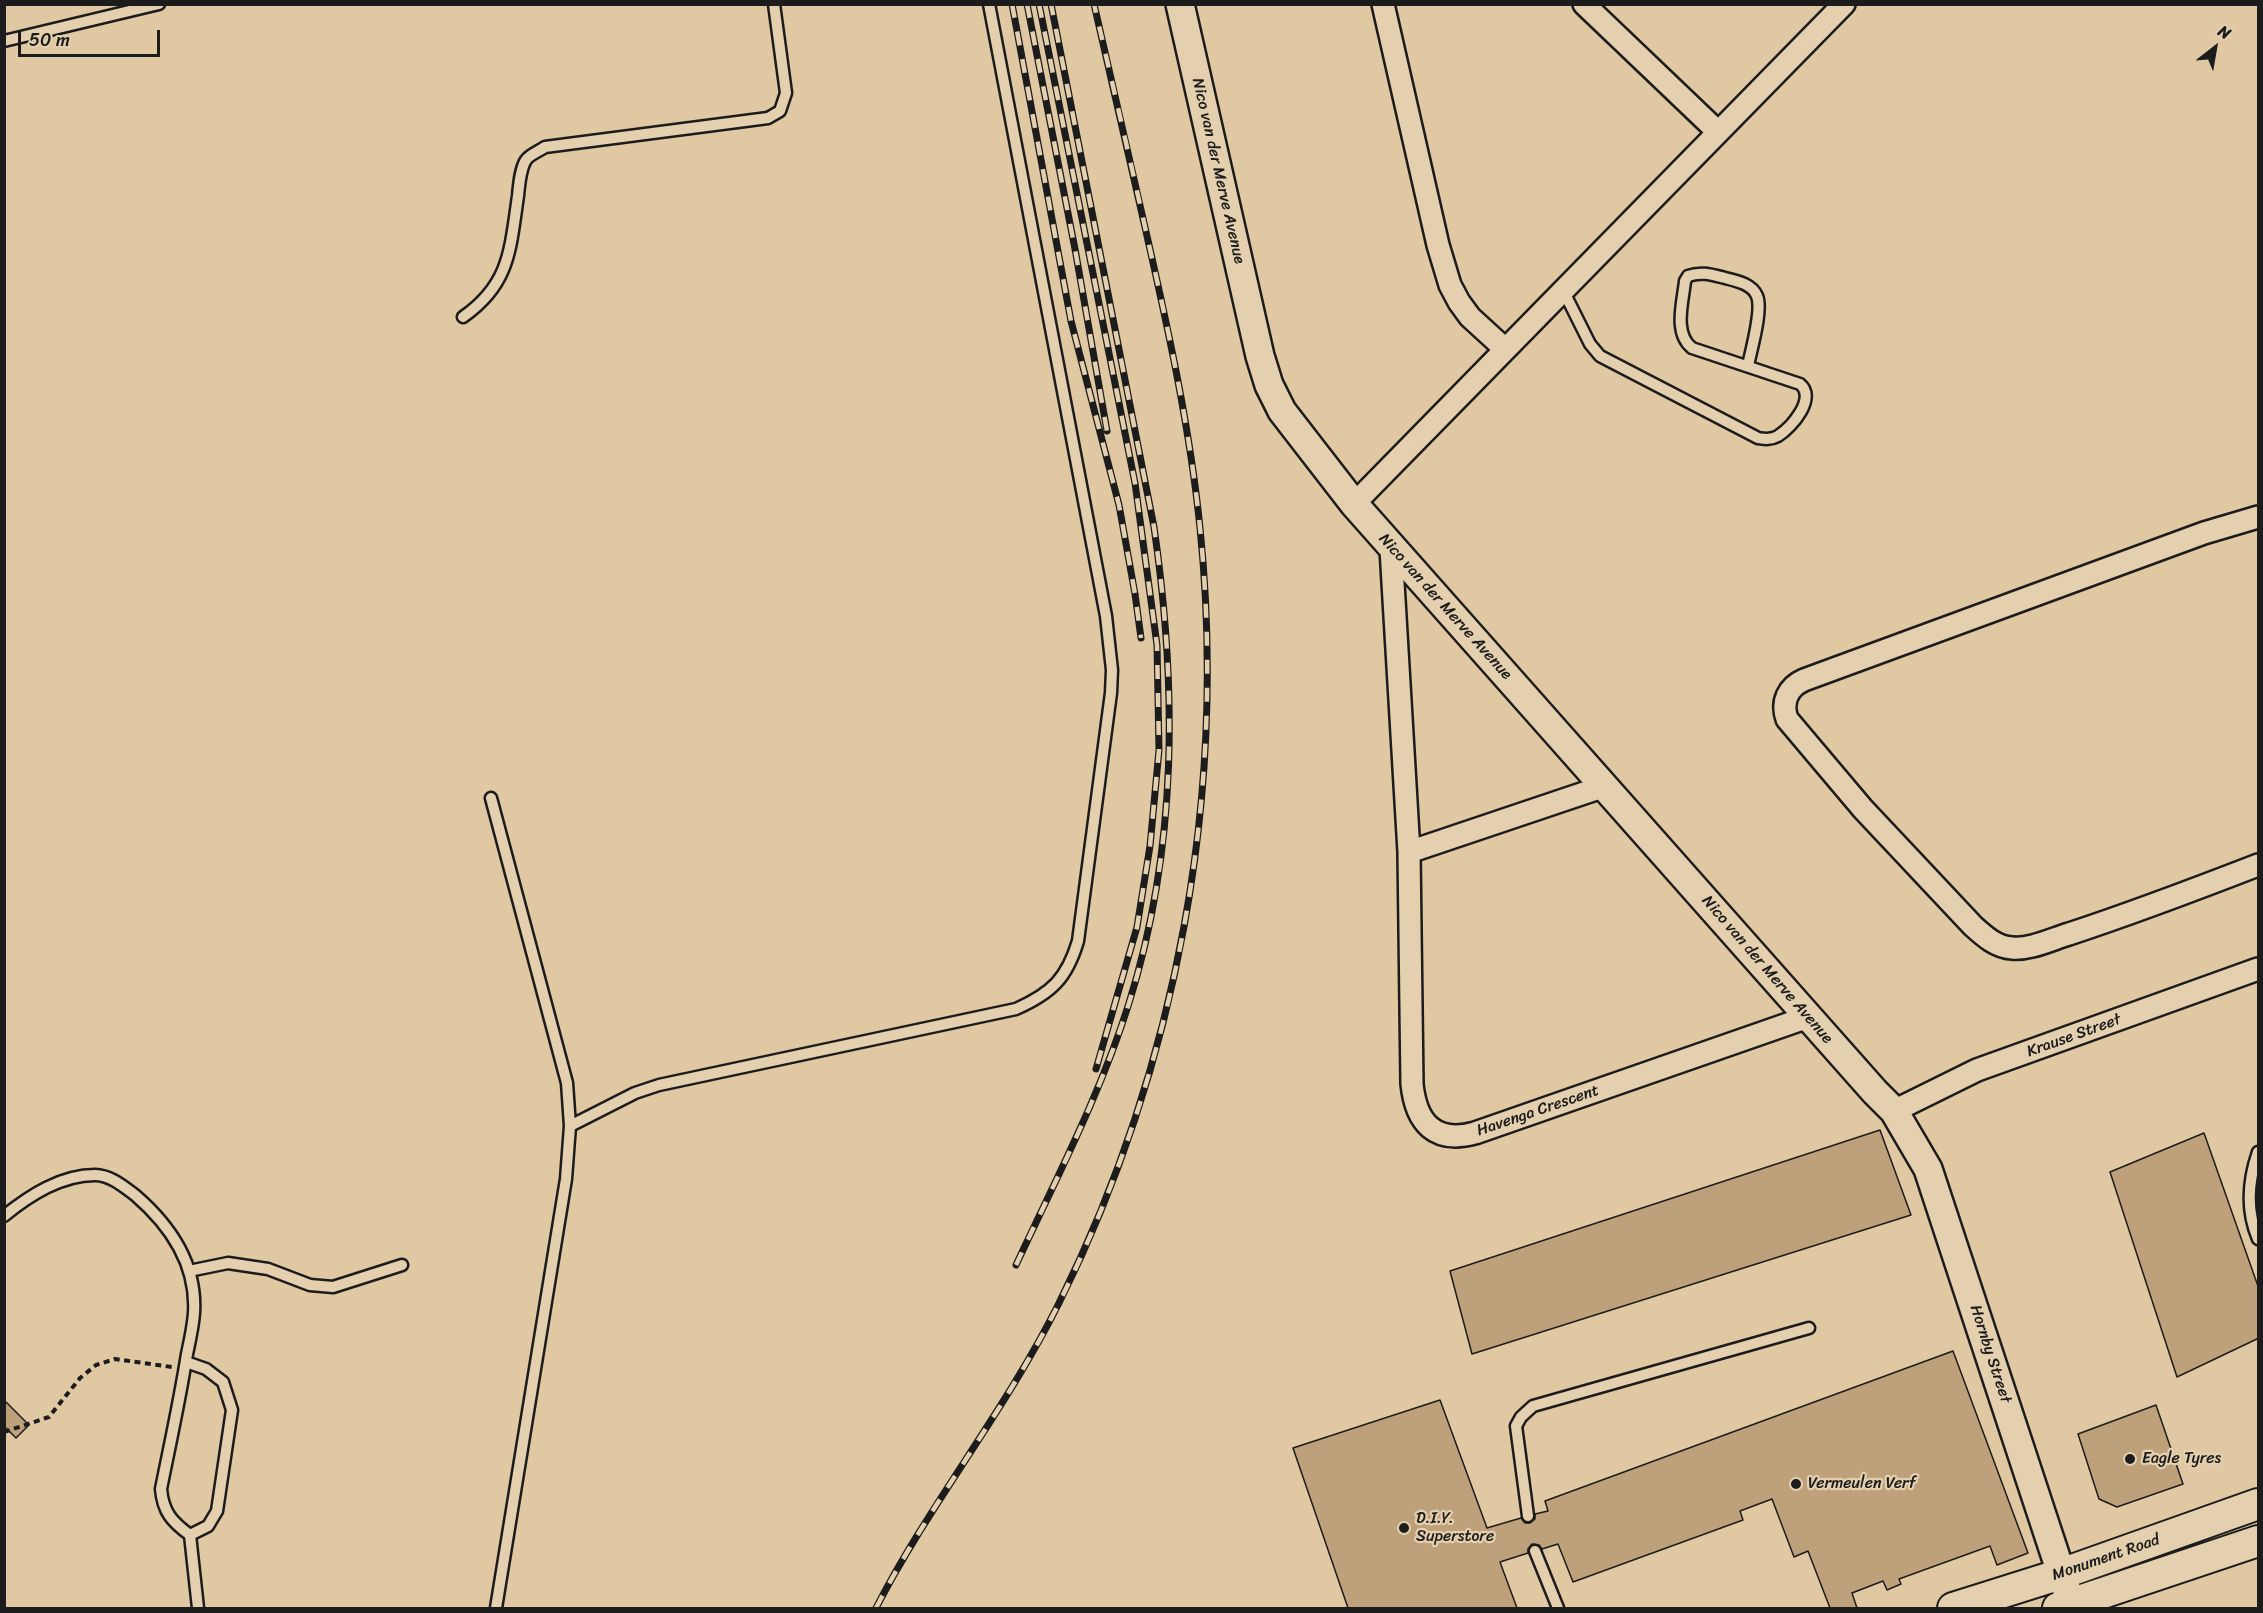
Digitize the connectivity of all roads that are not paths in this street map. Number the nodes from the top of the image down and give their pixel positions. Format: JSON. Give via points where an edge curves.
{"nodes":[{"id":1,"x":159,"y":4,"type":"edge"},
{"id":2,"x":774,"y":4,"type":"edge"},
{"id":3,"x":989,"y":4,"type":"edge"},
{"id":4,"x":1180,"y":4,"type":"edge"},
{"id":5,"x":1383,"y":4,"type":"edge"},
{"id":6,"x":1584,"y":4,"type":"edge"},
{"id":7,"x":1844,"y":4,"type":"edge"},
{"id":8,"x":4,"y":41,"type":"edge"},
{"id":9,"x":1718,"y":132,"type":"junction"},
{"id":10,"x":1563,"y":290,"type":"junction"},
{"id":11,"x":464,"y":318,"type":"dead end"},
{"id":12,"x":1506,"y":349,"type":"junction"},
{"id":13,"x":1748,"y":366,"type":"junction"},
{"id":14,"x":1354,"y":504,"type":"junction"},
{"id":15,"x":2259,"y":517,"type":"edge"},
{"id":16,"x":1391,"y":549,"type":"junction"},
{"id":17,"x":1605,"y":786,"type":"junction"},
{"id":18,"x":491,"y":798,"type":"dead end"},
{"id":19,"x":1409,"y":852,"type":"junction"},
{"id":20,"x":2259,"y":866,"type":"edge"},
{"id":21,"x":2259,"y":969,"type":"edge"},
{"id":22,"x":1808,"y":1017,"type":"junction"},
{"id":23,"x":1894,"y":1111,"type":"junction"},
{"id":24,"x":570,"y":1126,"type":"junction"},
{"id":25,"x":2259,"y":1152,"type":"edge"},
{"id":26,"x":4,"y":1216,"type":"edge"},
{"id":27,"x":2259,"y":1239,"type":"edge"},
{"id":28,"x":402,"y":1265,"type":"dead end"},
{"id":29,"x":189,"y":1271,"type":"junction"},
{"id":30,"x":1809,"y":1328,"type":"dead end"},
{"id":31,"x":186,"y":1365,"type":"junction"},
{"id":32,"x":2259,"y":1504,"type":"edge"},
{"id":33,"x":1528,"y":1516,"type":"dead end"},
{"id":34,"x":190,"y":1535,"type":"junction"},
{"id":35,"x":2259,"y":1541,"type":"edge"},
{"id":36,"x":1535,"y":1551,"type":"dead end"},
{"id":37,"x":2061,"y":1574,"type":"junction"},
{"id":38,"x":2065,"y":1606,"type":"edge"},
{"id":39,"x":198,"y":1608,"type":"edge"},
{"id":40,"x":496,"y":1608,"type":"edge"},
{"id":41,"x":1558,"y":1608,"type":"edge"},
{"id":42,"x":1953,"y":1608,"type":"edge"}],
"edges":[{"from":1,"to":8,"type":"lane"},
{"from":2,"to":11,"type":"lane","via":[[786,93],[780,111],[768,118],[545,147],[526,160],[506,263],[498,284]]},
{"from":3,"to":24,"type":"lane","via":[[1106,615],[1111,661],[1109,717],[1078,941],[1072,960],[1049,992],[1016,1009],[659,1085]]},
{"from":4,"to":14,"type":"street","name":"Nico van der Merve Avenue","via":[[1269,385],[1295,430]]},
{"from":5,"to":12,"type":"street","via":[[1450,285],[1470,317]]},
{"from":6,"to":9,"type":"street"},
{"from":7,"to":9,"type":"street"},
{"from":9,"to":10,"type":"street"},
{"from":10,"to":12,"type":"street"},
{"from":10,"to":13,"type":"lane","via":[[1600,356],[1767,440],[1791,424],[1807,394],[1800,384]]},
{"from":12,"to":14,"type":"street"},
{"from":13,"to":13,"type":"lane","via":[[1686,343],[1680,332],[1688,276],[1707,274],[1740,282],[1757,296],[1759,306]]},
{"from":14,"to":16,"type":"street","name":"Nico van der Merve Avenue"},
{"from":15,"to":20,"type":"street","via":[[2204,533],[1804,680],[1789,692],[1784,706],[1787,719],[1863,809],[1973,926],[2002,945],[2032,946]]},
{"from":16,"to":17,"type":"street","name":"Nico van der Merve Avenue"},
{"from":16,"to":19,"type":"street","name":"Havenga Crescent"},
{"from":17,"to":19,"type":"street"},
{"from":17,"to":22,"type":"street","name":"Nico van der Merve Avenue"},
{"from":18,"to":24,"type":"lane","via":[[567,1083]]},
{"from":19,"to":22,"type":"street","name":"Havenga Crescent","via":[[1412,1084],[1422,1119],[1441,1134],[1464,1136],[1487,1130]]},
{"from":21,"to":23,"type":"street","name":"Krause Street","via":[[1977,1070]]},
{"from":22,"to":23,"type":"street","name":"Nico van der Merve Avenue"},
{"from":23,"to":37,"type":"street","name":"Hornby Street","via":[[1928,1169]]},
{"from":24,"to":40,"type":"lane","via":[[566,1179]]},
{"from":25,"to":27,"type":"lane","via":[[2250,1183],[2249,1206]]},
{"from":26,"to":29,"type":"lane","via":[[60,1181],[108,1177],[159,1218],[171,1232]]},
{"from":28,"to":29,"type":"lane","via":[[333,1287],[310,1285],[268,1269],[228,1263]]},
{"from":29,"to":31,"type":"lane","via":[[194,1313]]},
{"from":30,"to":33,"type":"lane","via":[[1533,1406],[1516,1426]]},
{"from":31,"to":34,"type":"lane","via":[[161,1489],[168,1515]]},
{"from":31,"to":34,"type":"lane","via":[[214,1373],[223,1382],[232,1410],[217,1511],[208,1526]]},
{"from":32,"to":37,"type":"main road","name":"Monument Road"},
{"from":34,"to":39,"type":"lane"},
{"from":35,"to":38,"type":"main road","name":"Monument Road"},
{"from":36,"to":41,"type":"lane"},
{"from":37,"to":38,"type":"street","name":"Hornby Street"},
{"from":37,"to":42,"type":"main road","name":"Monument Road"}]}
